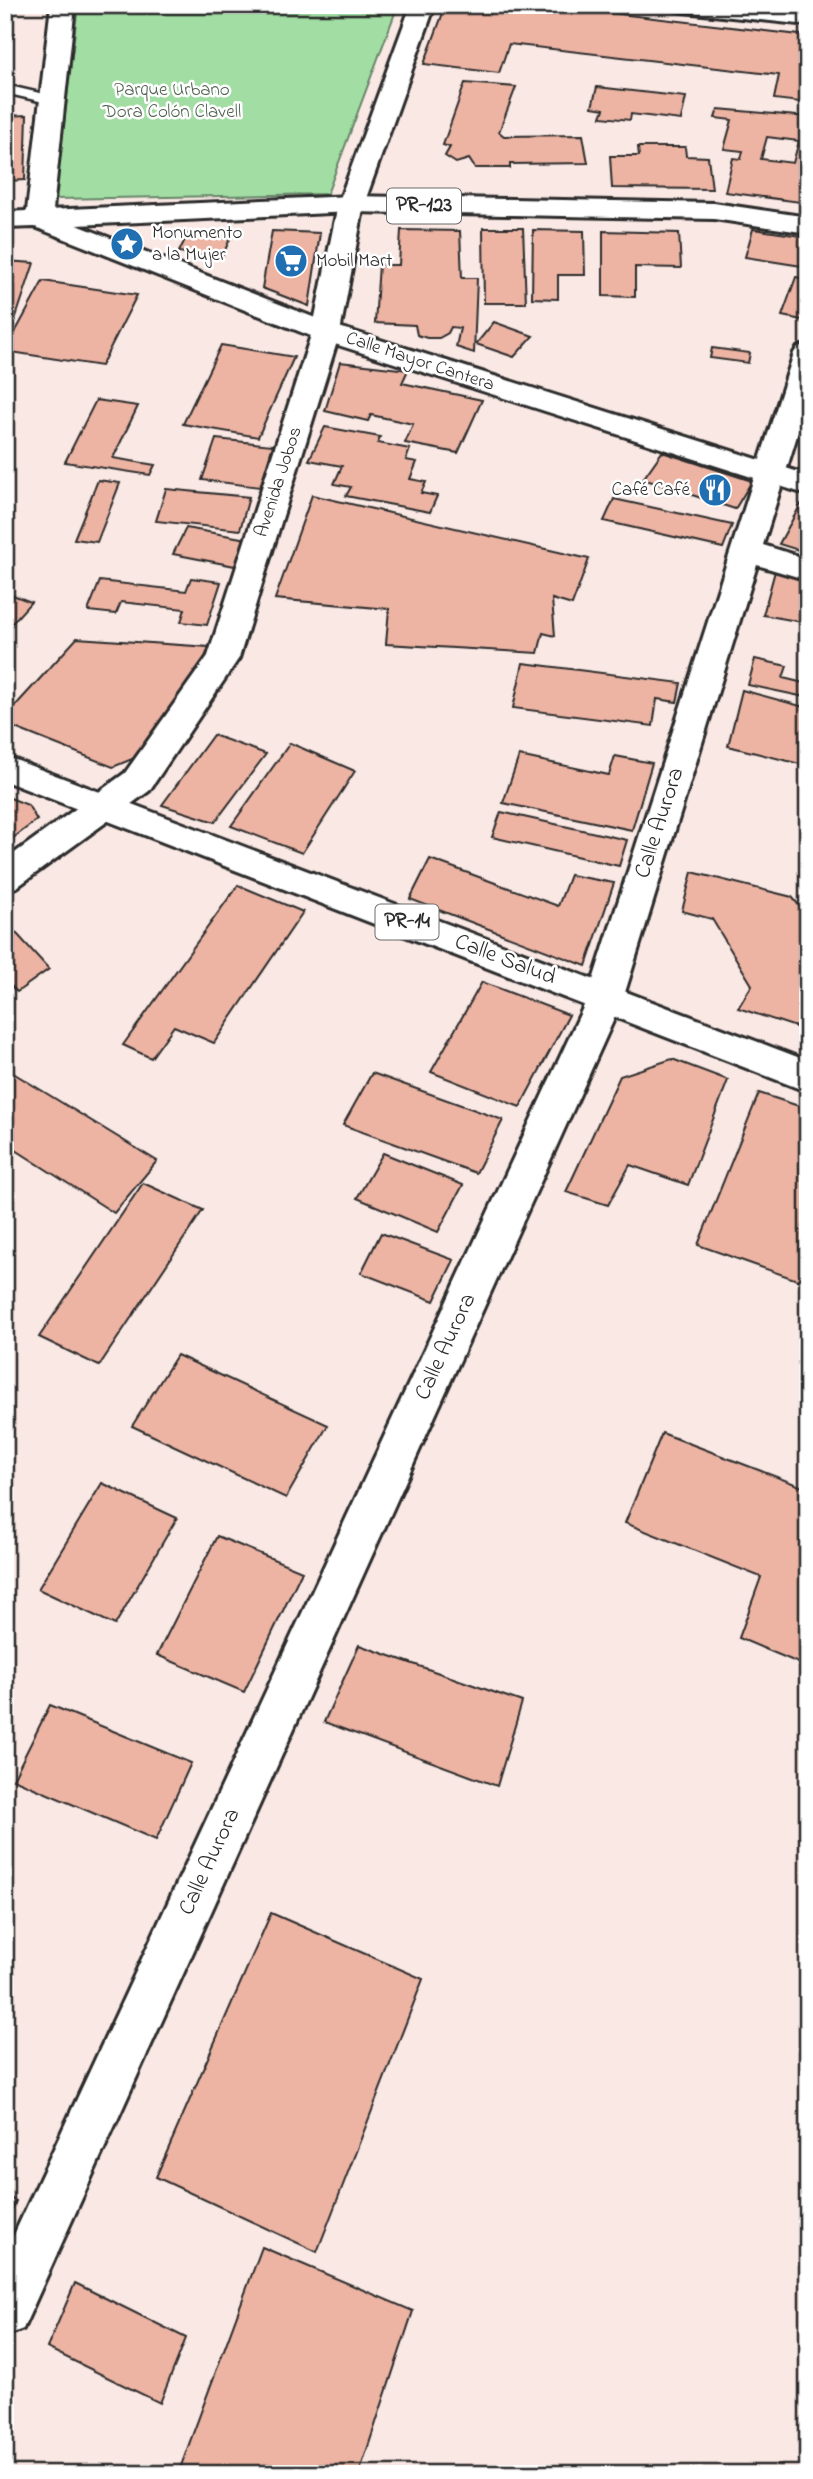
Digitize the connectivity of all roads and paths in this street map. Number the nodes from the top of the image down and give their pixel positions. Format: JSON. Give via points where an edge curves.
{"nodes":[{"id":1,"x":63,"y":5,"type":"edge"},
{"id":2,"x":423,"y":5,"type":"edge"},
{"id":3,"x":684,"y":5,"type":"edge"},
{"id":4,"x":808,"y":18,"type":"edge"},
{"id":5,"x":5,"y":89,"type":"edge"},
{"id":6,"x":52,"y":100,"type":"junction"},
{"id":7,"x":351,"y":204,"type":"junction"},
{"id":8,"x":39,"y":219,"type":"junction"},
{"id":9,"x":5,"y":220,"type":"edge"},
{"id":10,"x":808,"y":225,"type":"edge"},
{"id":11,"x":326,"y":332,"type":"junction"},
{"id":12,"x":808,"y":353,"type":"edge"},
{"id":13,"x":768,"y":473,"type":"junction"},
{"id":14,"x":808,"y":485,"type":"edge"},
{"id":15,"x":746,"y":551,"type":"junction"},
{"id":16,"x":808,"y":570,"type":"edge"},
{"id":17,"x":5,"y":768,"type":"edge"},
{"id":18,"x":107,"y":806,"type":"junction"},
{"id":19,"x":5,"y":877,"type":"edge"},
{"id":20,"x":604,"y":999,"type":"junction"},
{"id":21,"x":808,"y":1077,"type":"edge"},
{"id":22,"x":5,"y":2311,"type":"edge"}],
"edges":[{"from":1,"to":6,"type":"street"},
{"from":2,"to":7,"type":"street","name":"Avenida Jobos"},
{"from":3,"to":4,"type":"street"},
{"from":5,"to":6,"type":"lane"},
{"from":6,"to":8,"type":"street"},
{"from":7,"to":8,"type":"street","number":"PR-123"},
{"from":7,"to":10,"type":"street","number":"PR-123","via":[[714,211]]},
{"from":7,"to":11,"type":"street","name":"Avenida Jobos"},
{"from":8,"to":9,"type":"street"},
{"from":8,"to":11,"type":"street","name":"Calle Mayor Cantera"},
{"from":11,"to":13,"type":"street","name":"Calle Mayor Cantera"},
{"from":11,"to":18,"type":"street","name":"Avenida Jobos","via":[[223,658],[137,782]]},
{"from":12,"to":13,"type":"street","name":"Calle Aurora"},
{"from":13,"to":14,"type":"street","name":"Calle Mayor Cantera"},
{"from":13,"to":15,"type":"street","name":"Calle Aurora"},
{"from":15,"to":16,"type":"street"},
{"from":15,"to":20,"type":"street","name":"Calle Aurora"},
{"from":17,"to":18,"type":"street","name":"Calle Salud","number":"PR-14"},
{"from":18,"to":19,"type":"street","name":"Avenida Jobos"},
{"from":18,"to":20,"type":"street","name":"Calle Salud","number":"PR-14"},
{"from":20,"to":21,"type":"street","name":"Calle Salud","number":"PR-14"},
{"from":20,"to":22,"type":"street","name":"Calle Aurora"}]}
